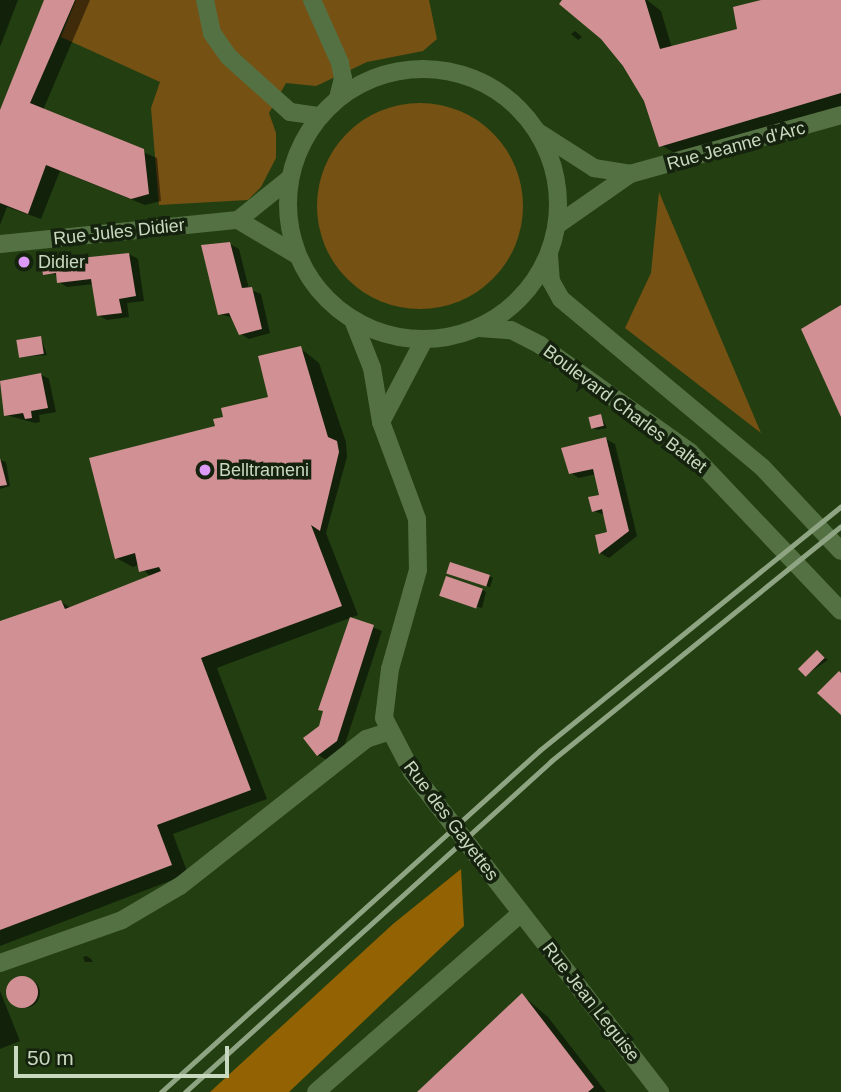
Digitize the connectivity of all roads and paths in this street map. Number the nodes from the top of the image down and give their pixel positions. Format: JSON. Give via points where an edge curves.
{"nodes":[{"id":1,"x":205,"y":0,"type":"edge"},
{"id":2,"x":312,"y":0,"type":"edge"},
{"id":3,"x":338,"y":98,"type":"junction"},
{"id":4,"x":320,"y":116,"type":"junction"},
{"id":5,"x":841,"y":116,"type":"edge"},
{"id":6,"x":538,"y":132,"type":"junction"},
{"id":7,"x":630,"y":174,"type":"junction"},
{"id":8,"x":290,"y":178,"type":"junction"},
{"id":9,"x":238,"y":220,"type":"junction"},
{"id":10,"x":557,"y":225,"type":"junction"},
{"id":11,"x":0,"y":244,"type":"edge"},
{"id":12,"x":549,"y":254,"type":"junction"},
{"id":13,"x":297,"y":255,"type":"junction"},
{"id":14,"x":353,"y":320,"type":"junction"},
{"id":15,"x":480,"y":328,"type":"junction"},
{"id":16,"x":424,"y":340,"type":"junction"},
{"id":17,"x":380,"y":422,"type":"junction"},
{"id":18,"x":841,"y":551,"type":"edge"},
{"id":19,"x":841,"y":611,"type":"edge"},
{"id":20,"x":390,"y":731,"type":"junction"},
{"id":21,"x":521,"y":913,"type":"junction"},
{"id":22,"x":0,"y":963,"type":"edge"},
{"id":23,"x":316,"y":1092,"type":"edge"},
{"id":24,"x":660,"y":1092,"type":"edge"}],
"edges":[{"from":1,"to":4,"type":"street","via":[[212,33],[229,57],[290,112]]},
{"from":2,"to":3,"type":"street","via":[[340,63],[343,78]]},
{"from":3,"to":4,"type":"street"},
{"from":3,"to":6,"type":"street","via":[[366,81],[397,71],[430,69],[467,76],[494,89]]},
{"from":4,"to":8,"type":"street","via":[[301,145]]},
{"from":5,"to":7,"type":"street","name":"Rue Jeanne d'Arc"},
{"from":6,"to":7,"type":"street","name":"Rue Jeanne d'Arc","via":[[594,168]]},
{"from":6,"to":10,"type":"street","via":[[556,183]]},
{"from":7,"to":10,"type":"street","name":"Rue Jeanne d'Arc"},
{"from":8,"to":9,"type":"street"},
{"from":8,"to":13,"type":"street","via":[[287,212]]},
{"from":9,"to":11,"type":"street","name":"Rue Jules Didier"},
{"from":9,"to":13,"type":"street"},
{"from":10,"to":12,"type":"street"},
{"from":12,"to":15,"type":"street","via":[[533,284],[509,310]]},
{"from":12,"to":18,"type":"street","via":[[551,281],[561,299],[762,467]]},
{"from":13,"to":14,"type":"street","via":[[320,292]]},
{"from":14,"to":16,"type":"street","via":[[387,335]]},
{"from":14,"to":17,"type":"street","name":"Rue des Gayettes","via":[[372,368]]},
{"from":15,"to":16,"type":"street"},
{"from":15,"to":19,"type":"street","name":"Boulevard Charles Baltet","via":[[511,330],[540,345],[690,452]]},
{"from":16,"to":17,"type":"street"},
{"from":17,"to":20,"type":"street","name":"Rue des Gayettes","via":[[417,519],[418,570],[390,669],[384,718]]},
{"from":20,"to":21,"type":"street","name":"Rue des Gayettes","via":[[412,772]]},
{"from":20,"to":22,"type":"street","via":[[366,739],[180,886],[134,913]]},
{"from":21,"to":23,"type":"street"},
{"from":21,"to":24,"type":"street","name":"Rue Jean Leguise"}]}
